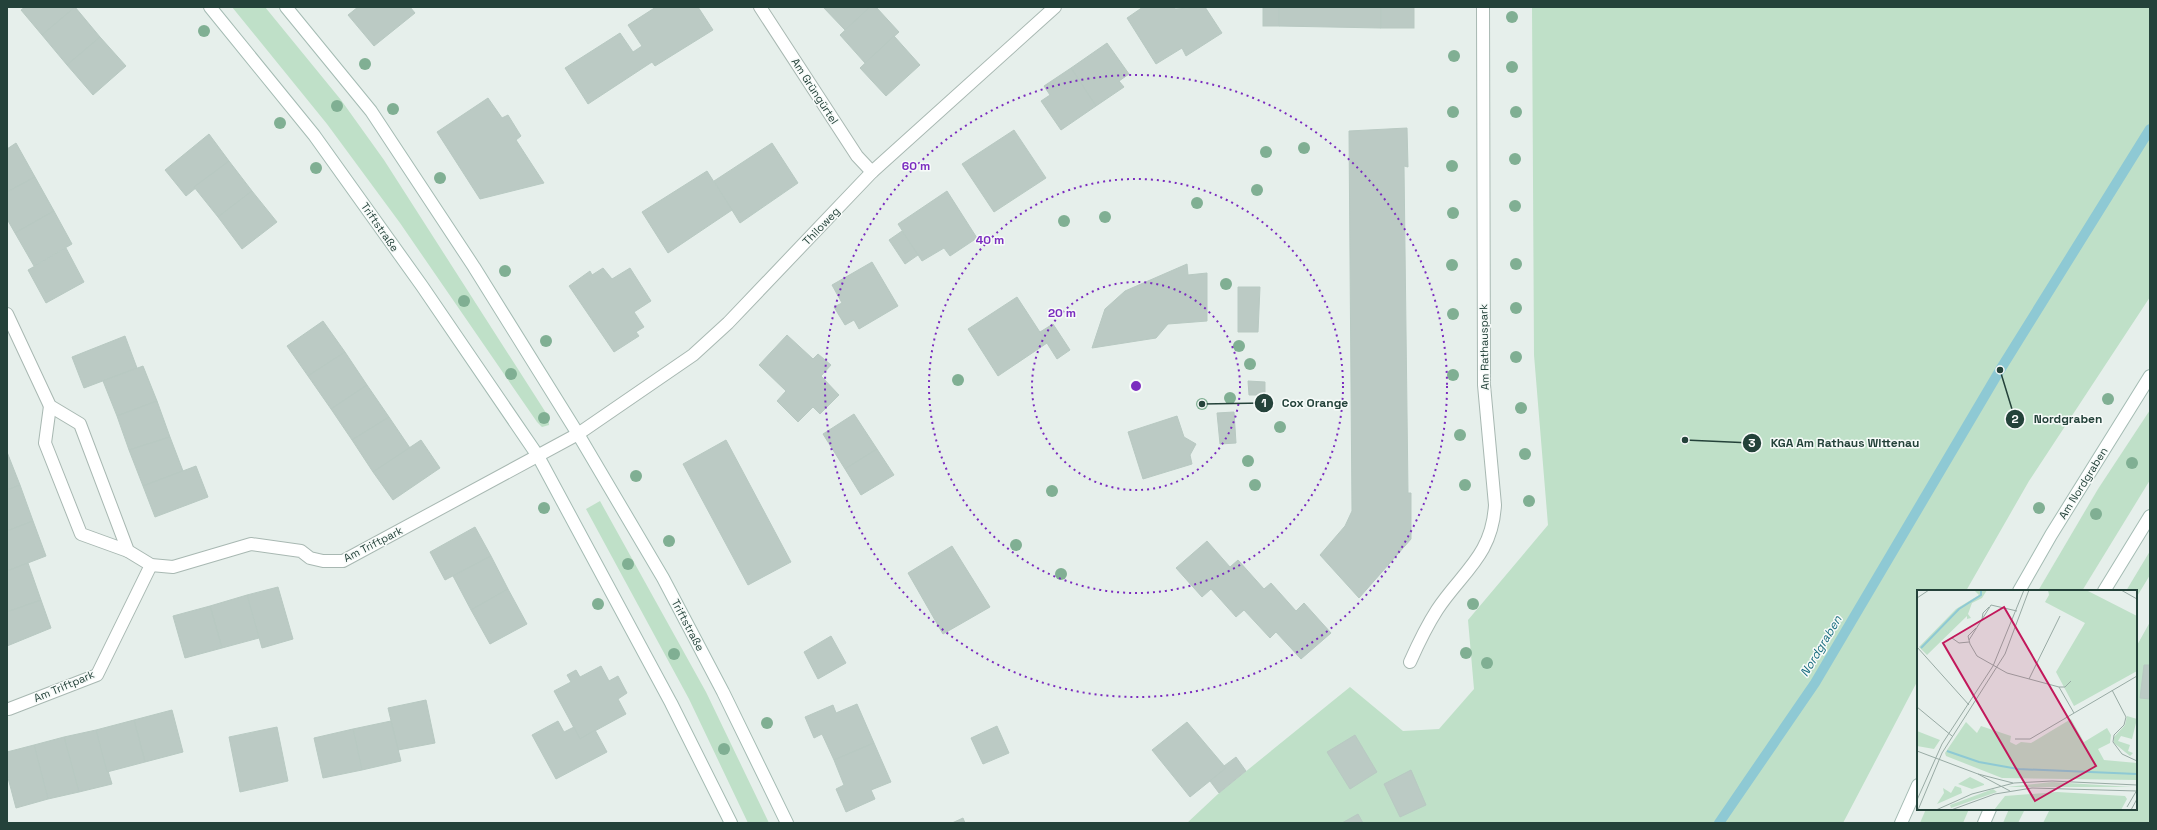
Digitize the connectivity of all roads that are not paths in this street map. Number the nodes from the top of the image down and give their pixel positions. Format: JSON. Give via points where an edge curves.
{"nodes":[{"id":1,"x":210,"y":7,"type":"edge"},
{"id":2,"x":286,"y":7,"type":"edge"},
{"id":3,"x":760,"y":7,"type":"edge"},
{"id":4,"x":1055,"y":7,"type":"edge"},
{"id":5,"x":1483,"y":7,"type":"edge"},
{"id":6,"x":872,"y":172,"type":"junction"},
{"id":7,"x":7,"y":314,"type":"edge"},
{"id":8,"x":2150,"y":376,"type":"edge"},
{"id":9,"x":50,"y":406,"type":"junction"},
{"id":10,"x":578,"y":434,"type":"junction"},
{"id":11,"x":538,"y":456,"type":"junction"},
{"id":12,"x":2150,"y":516,"type":"edge"},
{"id":13,"x":128,"y":551,"type":"junction"},
{"id":14,"x":150,"y":565,"type":"junction"},
{"id":15,"x":2020,"y":590,"type":"edge"},
{"id":16,"x":2105,"y":590,"type":"edge"},
{"id":17,"x":1410,"y":662,"type":"dead end"},
{"id":18,"x":9,"y":709,"type":"dead end"},
{"id":19,"x":1917,"y":787,"type":"edge"},
{"id":20,"x":1990,"y":810,"type":"edge"},
{"id":21,"x":731,"y":823,"type":"edge"},
{"id":22,"x":787,"y":823,"type":"edge"},
{"id":23,"x":1901,"y":823,"type":"edge"},
{"id":24,"x":1984,"y":823,"type":"edge"}],
"edges":[{"from":1,"to":11,"type":"street","name":"Triftstraße","via":[[314,135],[422,286]]},
{"from":2,"to":10,"type":"street","name":"Triftstraße","via":[[371,111],[474,267]]},
{"from":3,"to":6,"type":"street","name":"Am Grüngürtel","via":[[857,156]]},
{"from":4,"to":6,"type":"street","name":"Thiloweg"},
{"from":5,"to":17,"type":"street","name":"Am Rathauspark","via":[[1484,385],[1495,506],[1494,520],[1482,554],[1437,609],[1421,636]]},
{"from":6,"to":10,"type":"street","name":"Thiloweg","via":[[728,323],[694,355]]},
{"from":7,"to":9,"type":"street"},
{"from":8,"to":15,"type":"street","name":"Am Nordgraben"},
{"from":9,"to":13,"type":"street","via":[[80,424]]},
{"from":9,"to":13,"type":"street","name":"Am Triftpark","via":[[45,443],[81,534]]},
{"from":10,"to":11,"type":"street"},
{"from":10,"to":22,"type":"street","name":"Triftstraße","via":[[663,578],[723,692]]},
{"from":11,"to":14,"type":"street","name":"Am Triftpark","via":[[343,561],[323,561],[310,558],[301,550],[251,544],[172,567]]},
{"from":11,"to":21,"type":"street","name":"Triftstraße","via":[[671,703]]},
{"from":12,"to":16,"type":"street"},
{"from":13,"to":14,"type":"street","name":"Am Triftpark"},
{"from":14,"to":18,"type":"street","name":"Am Triftpark","via":[[97,675]]},
{"from":19,"to":23,"type":"street"},
{"from":20,"to":24,"type":"street"}]}
